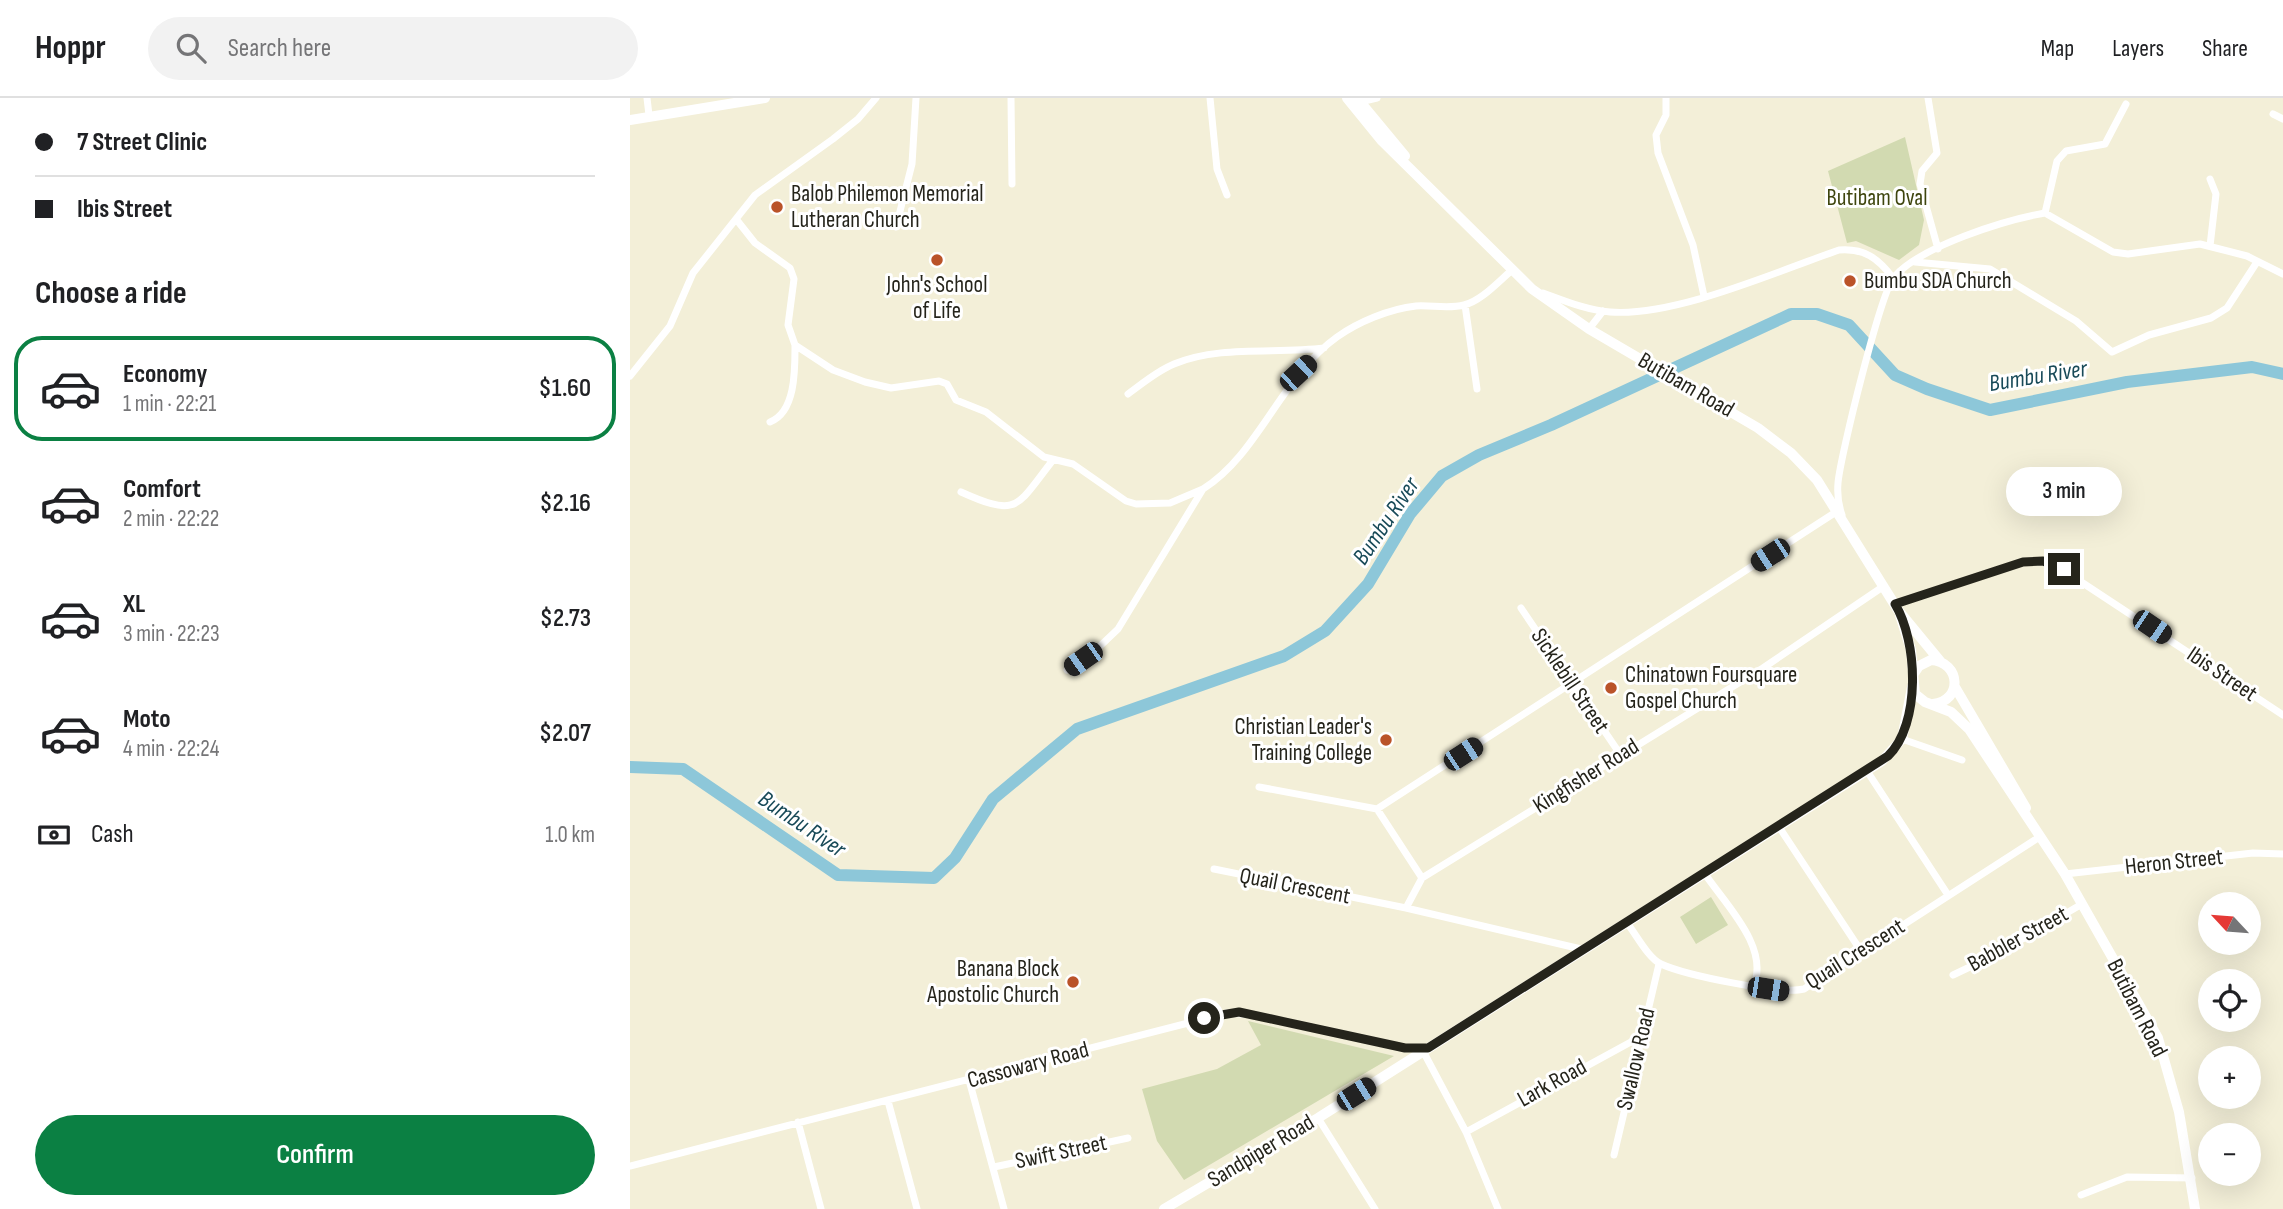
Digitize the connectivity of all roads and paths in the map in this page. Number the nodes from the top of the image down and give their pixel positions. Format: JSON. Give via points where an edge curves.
{"nodes":[{"id":1,"x":647,"y":98,"type":"edge"},
{"id":2,"x":765,"y":98,"type":"edge"},
{"id":3,"x":876,"y":98,"type":"edge"},
{"id":4,"x":916,"y":98,"type":"edge"},
{"id":5,"x":1012,"y":98,"type":"edge"},
{"id":6,"x":1210,"y":98,"type":"edge"},
{"id":7,"x":1377,"y":98,"type":"edge"},
{"id":8,"x":1666,"y":98,"type":"edge"},
{"id":9,"x":1928,"y":98,"type":"edge"},
{"id":10,"x":1352,"y":100,"type":"edge"},
{"id":11,"x":2126,"y":104,"type":"dead end"},
{"id":12,"x":2273,"y":114,"type":"dead end"},
{"id":13,"x":649,"y":116,"type":"junction"},
{"id":14,"x":2283,"y":119,"type":"edge"},
{"id":15,"x":630,"y":120,"type":"edge"},
{"id":16,"x":2210,"y":179,"type":"dead end"},
{"id":17,"x":1012,"y":184,"type":"dead end"},
{"id":18,"x":1227,"y":195,"type":"dead end"},
{"id":19,"x":2045,"y":213,"type":"junction"},
{"id":20,"x":736,"y":219,"type":"junction"},
{"id":21,"x":896,"y":227,"type":"dead end"},
{"id":22,"x":2210,"y":246,"type":"junction"},
{"id":23,"x":1938,"y":249,"type":"junction"},
{"id":24,"x":1914,"y":262,"type":"junction"},
{"id":25,"x":2257,"y":262,"type":"junction"},
{"id":26,"x":1511,"y":271,"type":"junction"},
{"id":27,"x":2283,"y":273,"type":"edge"},
{"id":28,"x":1893,"y":278,"type":"junction"},
{"id":29,"x":1532,"y":289,"type":"junction"},
{"id":30,"x":1704,"y":296,"type":"junction"},
{"id":31,"x":1465,"y":305,"type":"junction"},
{"id":32,"x":1603,"y":311,"type":"junction"},
{"id":33,"x":1589,"y":329,"type":"junction"},
{"id":34,"x":795,"y":345,"type":"junction"},
{"id":35,"x":1325,"y":348,"type":"junction"},
{"id":36,"x":630,"y":376,"type":"edge"},
{"id":37,"x":1477,"y":389,"type":"dead end"},
{"id":38,"x":1128,"y":394,"type":"dead end"},
{"id":39,"x":770,"y":422,"type":"dead end"},
{"id":40,"x":1053,"y":460,"type":"junction"},
{"id":41,"x":1203,"y":489,"type":"junction"},
{"id":42,"x":961,"y":492,"type":"dead end"},
{"id":43,"x":1836,"y":512,"type":"junction"},
{"id":44,"x":1845,"y":526,"type":"junction"},
{"id":45,"x":1884,"y":586,"type":"junction"},
{"id":46,"x":1897,"y":607,"type":"junction"},
{"id":47,"x":1521,"y":608,"type":"dead end"},
{"id":48,"x":1940,"y":661,"type":"junction"},
{"id":49,"x":1067,"y":670,"type":"dead end"},
{"id":50,"x":1912,"y":682,"type":"junction"},
{"id":51,"x":1571,"y":684,"type":"junction"},
{"id":52,"x":1955,"y":687,"type":"junction"},
{"id":53,"x":1929,"y":703,"type":"junction"},
{"id":54,"x":2283,"y":715,"type":"edge"},
{"id":55,"x":1907,"y":718,"type":"junction"},
{"id":56,"x":1902,"y":738,"type":"junction"},
{"id":57,"x":1620,"y":754,"type":"junction"},
{"id":58,"x":1962,"y":760,"type":"dead end"},
{"id":59,"x":1867,"y":771,"type":"junction"},
{"id":60,"x":1259,"y":787,"type":"dead end"},
{"id":61,"x":1377,"y":809,"type":"junction"},
{"id":62,"x":2034,"y":824,"type":"junction"},
{"id":63,"x":1779,"y":827,"type":"junction"},
{"id":64,"x":2041,"y":836,"type":"junction"},
{"id":65,"x":2283,"y":854,"type":"edge"},
{"id":66,"x":1214,"y":869,"type":"dead end"},
{"id":67,"x":1705,"y":874,"type":"junction"},
{"id":68,"x":2065,"y":874,"type":"junction"},
{"id":69,"x":1422,"y":878,"type":"junction"},
{"id":70,"x":1948,"y":895,"type":"junction"},
{"id":71,"x":2082,"y":904,"type":"junction"},
{"id":72,"x":1406,"y":908,"type":"junction"},
{"id":73,"x":1626,"y":923,"type":"junction"},
{"id":74,"x":1581,"y":949,"type":"junction"},
{"id":75,"x":1861,"y":951,"type":"junction"},
{"id":76,"x":1659,"y":964,"type":"junction"},
{"id":77,"x":1953,"y":975,"type":"dead end"},
{"id":78,"x":1753,"y":987,"type":"junction"},
{"id":79,"x":1640,"y":1037,"type":"junction"},
{"id":80,"x":1426,"y":1049,"type":"junction"},
{"id":81,"x":969,"y":1080,"type":"junction"},
{"id":82,"x":888,"y":1101,"type":"junction"},
{"id":83,"x":1318,"y":1118,"type":"junction"},
{"id":84,"x":798,"y":1122,"type":"junction"},
{"id":85,"x":1466,"y":1132,"type":"junction"},
{"id":86,"x":1128,"y":1138,"type":"dead end"},
{"id":87,"x":1614,"y":1155,"type":"dead end"},
{"id":88,"x":630,"y":1166,"type":"edge"},
{"id":89,"x":994,"y":1167,"type":"junction"},
{"id":90,"x":2192,"y":1178,"type":"junction"},
{"id":91,"x":2081,"y":1195,"type":"dead end"},
{"id":92,"x":821,"y":1209,"type":"edge"},
{"id":93,"x":917,"y":1209,"type":"edge"},
{"id":94,"x":1004,"y":1209,"type":"edge"},
{"id":95,"x":1164,"y":1209,"type":"edge"},
{"id":96,"x":1375,"y":1209,"type":"edge"},
{"id":97,"x":1498,"y":1209,"type":"edge"},
{"id":98,"x":2195,"y":1209,"type":"edge"}],
"edges":[{"from":1,"to":13,"type":"street"},
{"from":2,"to":13,"type":"main road"},
{"from":3,"to":20,"type":"street","via":[[858,119],[755,195]]},
{"from":4,"to":21,"type":"street","via":[[912,164]]},
{"from":5,"to":17,"type":"street"},
{"from":6,"to":18,"type":"street","via":[[1217,169]]},
{"from":7,"to":10,"type":"street"},
{"from":8,"to":30,"type":"street","via":[[1666,115],[1656,135],[1658,153],[1693,245]]},
{"from":9,"to":23,"type":"street","via":[[1937,153],[1922,171],[1920,184]]},
{"from":10,"to":26,"type":"main road","name":"Butibam Road","via":[[1381,141]]},
{"from":11,"to":19,"type":"street","via":[[2105,144],[2066,151],[2057,161]]},
{"from":12,"to":14,"type":"street"},
{"from":13,"to":15,"type":"main road"},
{"from":16,"to":22,"type":"street","via":[[2216,194]]},
{"from":19,"to":22,"type":"street","via":[[2113,252]]},
{"from":19,"to":23,"type":"street","via":[[1977,229]]},
{"from":20,"to":34,"type":"street","via":[[755,243],[790,268],[794,279],[788,325]]},
{"from":20,"to":36,"type":"street","via":[[693,273],[670,326]]},
{"from":22,"to":25,"type":"street"},
{"from":23,"to":24,"type":"street"},
{"from":24,"to":25,"type":"street","via":[[1990,269],[2076,321],[2112,352],[2149,335],[2211,318],[2227,308]]},
{"from":24,"to":28,"type":"street"},
{"from":25,"to":27,"type":"street"},
{"from":26,"to":29,"type":"main road","name":"Butibam Road"},
{"from":26,"to":31,"type":"street"},
{"from":28,"to":30,"type":"street","via":[[1880,260],[1845,249]]},
{"from":28,"to":44,"type":"street","via":[[1838,482],[1837,500]]},
{"from":29,"to":32,"type":"street"},
{"from":29,"to":33,"type":"main road","name":"Butibam Road"},
{"from":30,"to":32,"type":"street","via":[[1667,308]]},
{"from":31,"to":35,"type":"street","via":[[1415,306],[1387,313],[1354,327]]},
{"from":31,"to":37,"type":"street"},
{"from":32,"to":33,"type":"street"},
{"from":33,"to":43,"type":"main road","name":"Butibam Road","via":[[1758,428],[1817,480]]},
{"from":34,"to":39,"type":"street","via":[[787,408]]},
{"from":34,"to":40,"type":"street","via":[[833,370],[865,382],[891,388],[947,384],[956,400],[986,412]]},
{"from":35,"to":38,"type":"street","via":[[1220,354],[1175,363]]},
{"from":35,"to":41,"type":"street","via":[[1298,373],[1243,452]]},
{"from":40,"to":41,"type":"street","via":[[1073,464],[1136,505],[1170,503]]},
{"from":40,"to":42,"type":"street","via":[[1025,496],[1010,506],[992,506]]},
{"from":41,"to":49,"type":"street","via":[[1118,629]]},
{"from":43,"to":44,"type":"main road","name":"Butibam Road"},
{"from":43,"to":51,"type":"street"},
{"from":44,"to":45,"type":"main road","name":"Butibam Road"},
{"from":45,"to":46,"type":"main road","name":"Butibam Road"},
{"from":45,"to":57,"type":"street","name":"Kingfisher Road","via":[[1763,668]]},
{"from":46,"to":48,"type":"main road","name":"Butibam Road"},
{"from":46,"to":50,"type":"main road","name":"Butibam Road","via":[[1909,640]]},
{"from":46,"to":54,"type":"street","name":"Ibis Street","via":[[2023,562],[2054,564]]},
{"from":47,"to":51,"type":"street","name":"Sicklebill Street"},
{"from":48,"to":50,"type":"main road","via":[[1923,663]]},
{"from":48,"to":52,"type":"main road","via":[[1954,673]]},
{"from":50,"to":53,"type":"main road"},
{"from":50,"to":55,"type":"main road","name":"Sandpiper Road"},
{"from":51,"to":57,"type":"street","name":"Sicklebill Street"},
{"from":51,"to":61,"type":"street"},
{"from":52,"to":53,"type":"main road","via":[[1945,700]]},
{"from":52,"to":62,"type":"main road","name":"Butibam Road"},
{"from":53,"to":55,"type":"main road"},
{"from":53,"to":62,"type":"main road","name":"Butibam Road","via":[[1951,712],[1969,729],[2011,797]]},
{"from":55,"to":56,"type":"main road","name":"Sandpiper Road"},
{"from":56,"to":58,"type":"street"},
{"from":56,"to":59,"type":"main road","name":"Sandpiper Road"},
{"from":57,"to":69,"type":"street","name":"Kingfisher Road"},
{"from":59,"to":63,"type":"main road","name":"Sandpiper Road"},
{"from":59,"to":70,"type":"street"},
{"from":60,"to":61,"type":"street"},
{"from":61,"to":69,"type":"street"},
{"from":62,"to":64,"type":"main road","name":"Butibam Road"},
{"from":63,"to":67,"type":"main road","name":"Sandpiper Road"},
{"from":63,"to":75,"type":"street"},
{"from":64,"to":68,"type":"main road","name":"Butibam Road"},
{"from":64,"to":70,"type":"street","name":"Quail Crescent"},
{"from":65,"to":68,"type":"street","name":"Heron Street","via":[[2253,853]]},
{"from":66,"to":72,"type":"street","name":"Quail Crescent"},
{"from":67,"to":73,"type":"main road","name":"Sandpiper Road"},
{"from":67,"to":78,"type":"street","via":[[1754,948],[1759,971]]},
{"from":68,"to":71,"type":"main road","name":"Butibam Road"},
{"from":69,"to":72,"type":"street","name":"Kingfisher Road"},
{"from":70,"to":75,"type":"street","name":"Quail Crescent"},
{"from":71,"to":77,"type":"street","name":"Babbler Street"},
{"from":71,"to":90,"type":"main road","name":"Butibam Road","via":[[2158,1038]]},
{"from":72,"to":74,"type":"street","name":"Quail Crescent"},
{"from":73,"to":74,"type":"main road","name":"Sandpiper Road"},
{"from":73,"to":76,"type":"street"},
{"from":74,"to":80,"type":"main road","name":"Sandpiper Road"},
{"from":75,"to":78,"type":"street","name":"Quail Crescent","via":[[1804,989],[1782,992]]},
{"from":76,"to":78,"type":"street","name":"Quail Crescent"},
{"from":76,"to":79,"type":"street","name":"Swallow Road"},
{"from":79,"to":85,"type":"street","name":"Lark Road"},
{"from":79,"to":87,"type":"street","name":"Swallow Road"},
{"from":80,"to":81,"type":"street","name":"Cassowary Road","via":[[1239,1012]]},
{"from":80,"to":83,"type":"main road","name":"Sandpiper Road"},
{"from":80,"to":85,"type":"street"},
{"from":81,"to":82,"type":"street","name":"Cassowary Road"},
{"from":81,"to":89,"type":"street"},
{"from":82,"to":84,"type":"street","name":"Cassowary Road"},
{"from":82,"to":93,"type":"street"},
{"from":83,"to":95,"type":"main road","name":"Sandpiper Road"},
{"from":83,"to":96,"type":"street"},
{"from":84,"to":88,"type":"street","name":"Cassowary Road"},
{"from":84,"to":92,"type":"street"},
{"from":85,"to":97,"type":"street"},
{"from":86,"to":89,"type":"street","name":"Swift Street"},
{"from":89,"to":94,"type":"street"},
{"from":90,"to":91,"type":"street","via":[[2127,1177]]},
{"from":90,"to":98,"type":"main road","name":"Butibam Road"}]}
